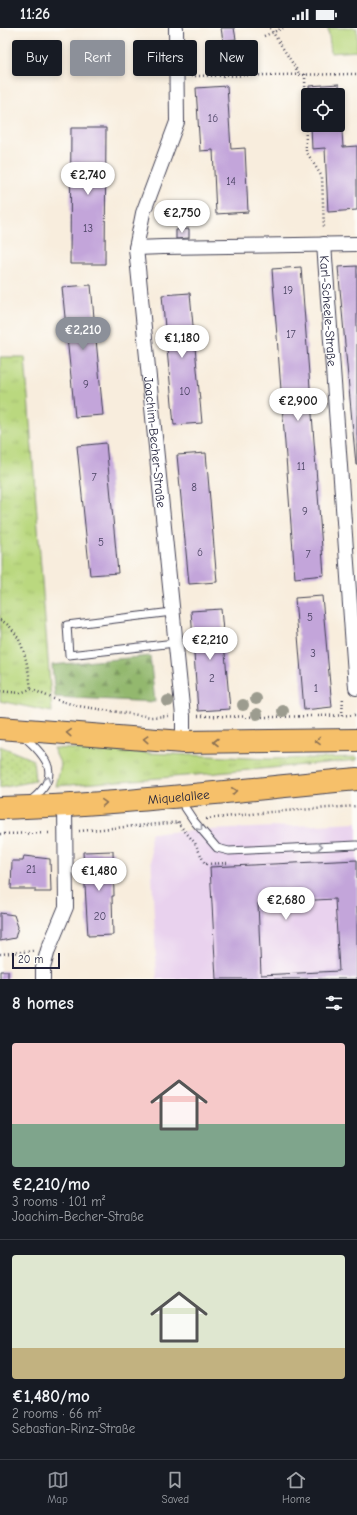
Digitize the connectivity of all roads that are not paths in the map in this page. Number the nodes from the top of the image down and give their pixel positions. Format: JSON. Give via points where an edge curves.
{"nodes":[{"id":1,"x":176,"y":28,"type":"edge"},
{"id":2,"x":324,"y":244,"type":"junction"},
{"id":3,"x":357,"y":244,"type":"edge"},
{"id":4,"x":136,"y":248,"type":"junction"},
{"id":5,"x":353,"y":582,"type":"edge"},
{"id":6,"x":172,"y":612,"type":"junction"},
{"id":7,"x":175,"y":643,"type":"junction"},
{"id":8,"x":356,"y":688,"type":"dead end"},
{"id":9,"x":8,"y":729,"type":"edge"},
{"id":10,"x":357,"y":740,"type":"edge"},
{"id":11,"x":183,"y":742,"type":"junction"},
{"id":12,"x":357,"y":779,"type":"edge"},
{"id":13,"x":177,"y":797,"type":"junction"},
{"id":14,"x":65,"y":806,"type":"junction"},
{"id":15,"x":22,"y":807,"type":"junction"},
{"id":16,"x":0,"y":808,"type":"edge"},
{"id":17,"x":357,"y":845,"type":"edge"},
{"id":18,"x":43,"y":979,"type":"edge"}],
"edges":[{"from":1,"to":4,"type":"street","name":"Joachim-Becher-Straße","via":[[177,122],[142,213]]},
{"from":2,"to":3,"type":"street"},
{"from":2,"to":4,"type":"street"},
{"from":2,"to":5,"type":"street","name":"Karl-Scheele-Straße"},
{"from":4,"to":6,"type":"street","name":"Joachim-Becher-Straße"},
{"from":5,"to":8,"type":"street","name":"Karl-Scheele-Straße"},
{"from":6,"to":7,"type":"street","name":"Joachim-Becher-Straße"},
{"from":6,"to":7,"type":"lane","via":[[67,625],[69,655]]},
{"from":7,"to":11,"type":"street","name":"Joachim-Becher-Straße","via":[[188,716]]},
{"from":11,"to":9,"type":"main road","one_way":true},
{"from":15,"to":9,"type":"lane","one_way":true,"via":[[45,786],[49,771],[46,760],[29,741]]},
{"from":10,"to":11,"type":"main road","one_way":true},
{"from":13,"to":12,"type":"main road","name":"Miquelallee","one_way":true},
{"from":14,"to":13,"type":"main road","name":"Miquelallee","one_way":true},
{"from":13,"to":17,"type":"lane","one_way":true,"via":[[217,848],[230,851]]},
{"from":14,"to":15,"type":"main road","name":"Miquelallee"},
{"from":14,"to":18,"type":"street","via":[[66,907],[48,950]]},
{"from":15,"to":16,"type":"main road","name":"Miquelallee"}]}
